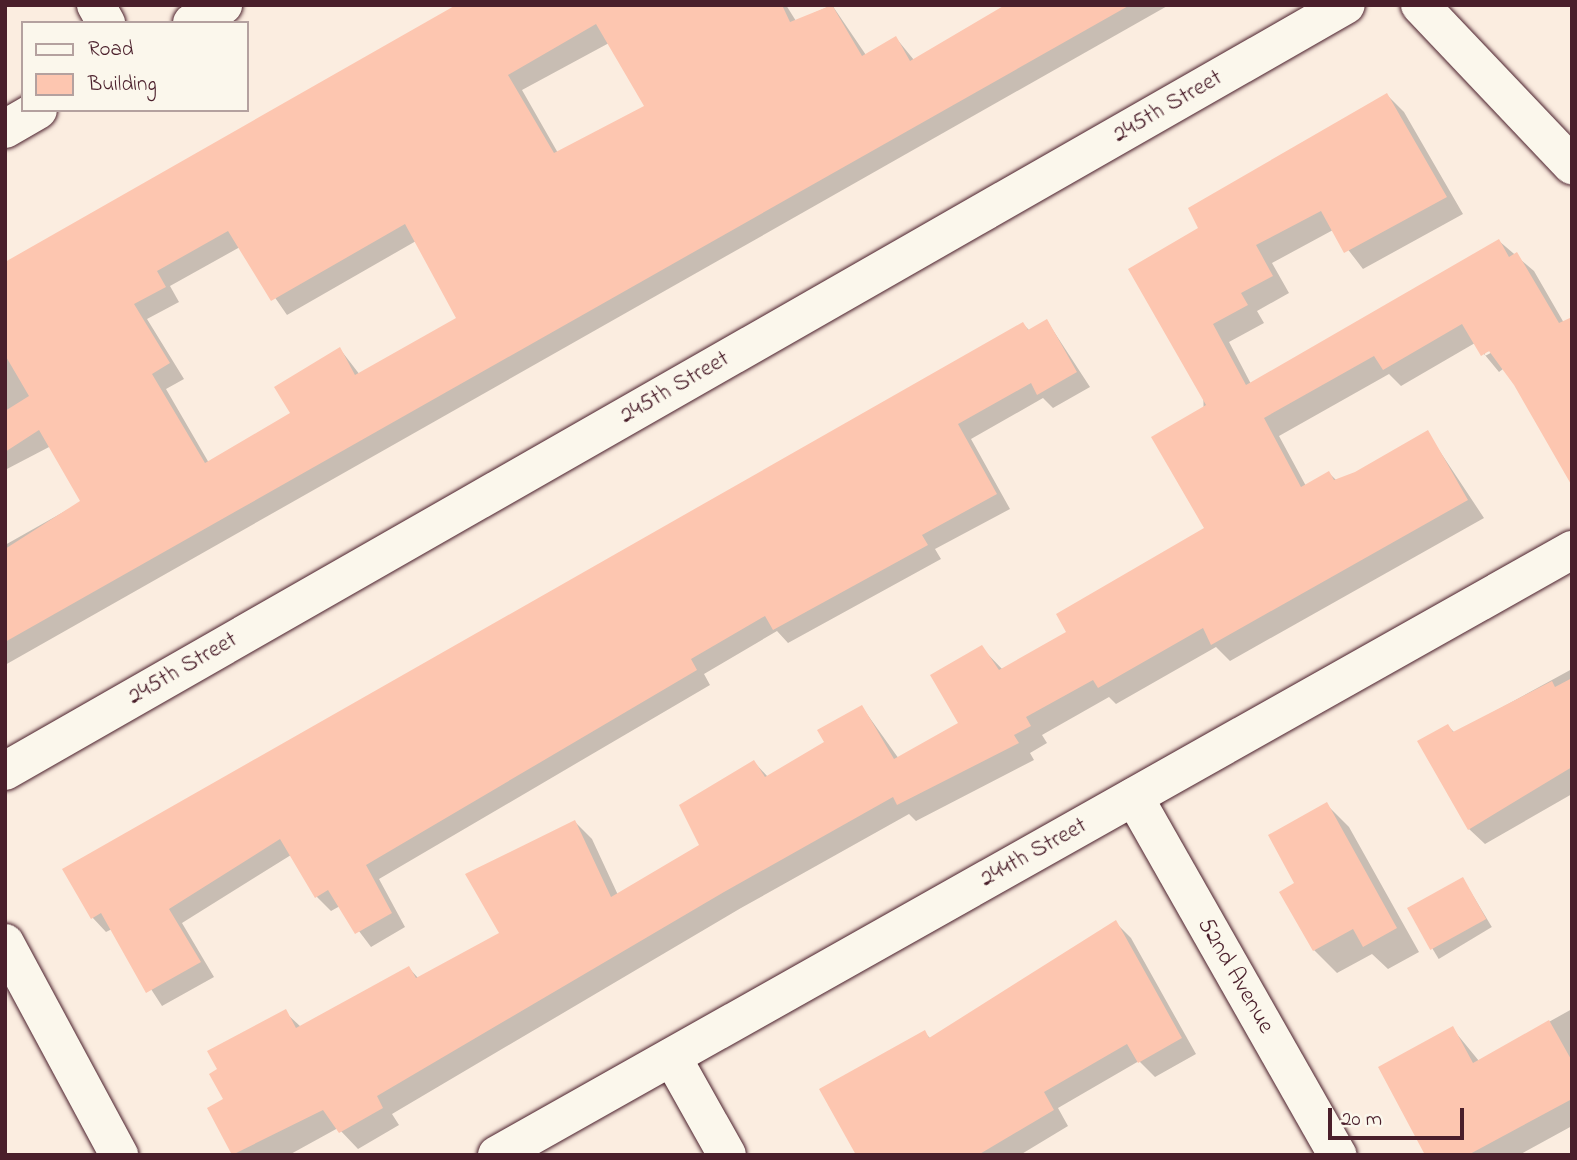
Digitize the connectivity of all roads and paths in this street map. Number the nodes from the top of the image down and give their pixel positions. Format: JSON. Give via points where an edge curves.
{"nodes":[{"id":1,"x":96,"y":5,"type":"edge"},
{"id":2,"x":223,"y":5,"type":"edge"},
{"id":3,"x":1346,"y":5,"type":"edge"},
{"id":4,"x":1420,"y":5,"type":"edge"},
{"id":5,"x":105,"y":21,"type":"edge"},
{"id":6,"x":195,"y":21,"type":"edge"},
{"id":7,"x":35,"y":112,"type":"edge"},
{"id":8,"x":5,"y":129,"type":"edge"},
{"id":9,"x":1572,"y":165,"type":"edge"},
{"id":10,"x":1572,"y":550,"type":"edge"},
{"id":11,"x":5,"y":771,"type":"edge"},
{"id":12,"x":1134,"y":797,"type":"junction"},
{"id":13,"x":5,"y":943,"type":"edge"},
{"id":14,"x":672,"y":1057,"type":"junction"},
{"id":15,"x":119,"y":1155,"type":"edge"},
{"id":16,"x":497,"y":1155,"type":"edge"},
{"id":17,"x":727,"y":1155,"type":"edge"},
{"id":18,"x":1337,"y":1155,"type":"edge"}],
"edges":[{"from":1,"to":5,"type":"street"},
{"from":2,"to":6,"type":"street"},
{"from":3,"to":11,"type":"street","name":"245th Street"},
{"from":4,"to":9,"type":"street"},
{"from":7,"to":8,"type":"street"},
{"from":10,"to":12,"type":"street","name":"244th Street"},
{"from":12,"to":14,"type":"street","name":"244th Street"},
{"from":12,"to":18,"type":"street","name":"52nd Avenue"},
{"from":13,"to":15,"type":"street"},
{"from":14,"to":16,"type":"street","name":"244th Street"},
{"from":14,"to":17,"type":"street"}]}
